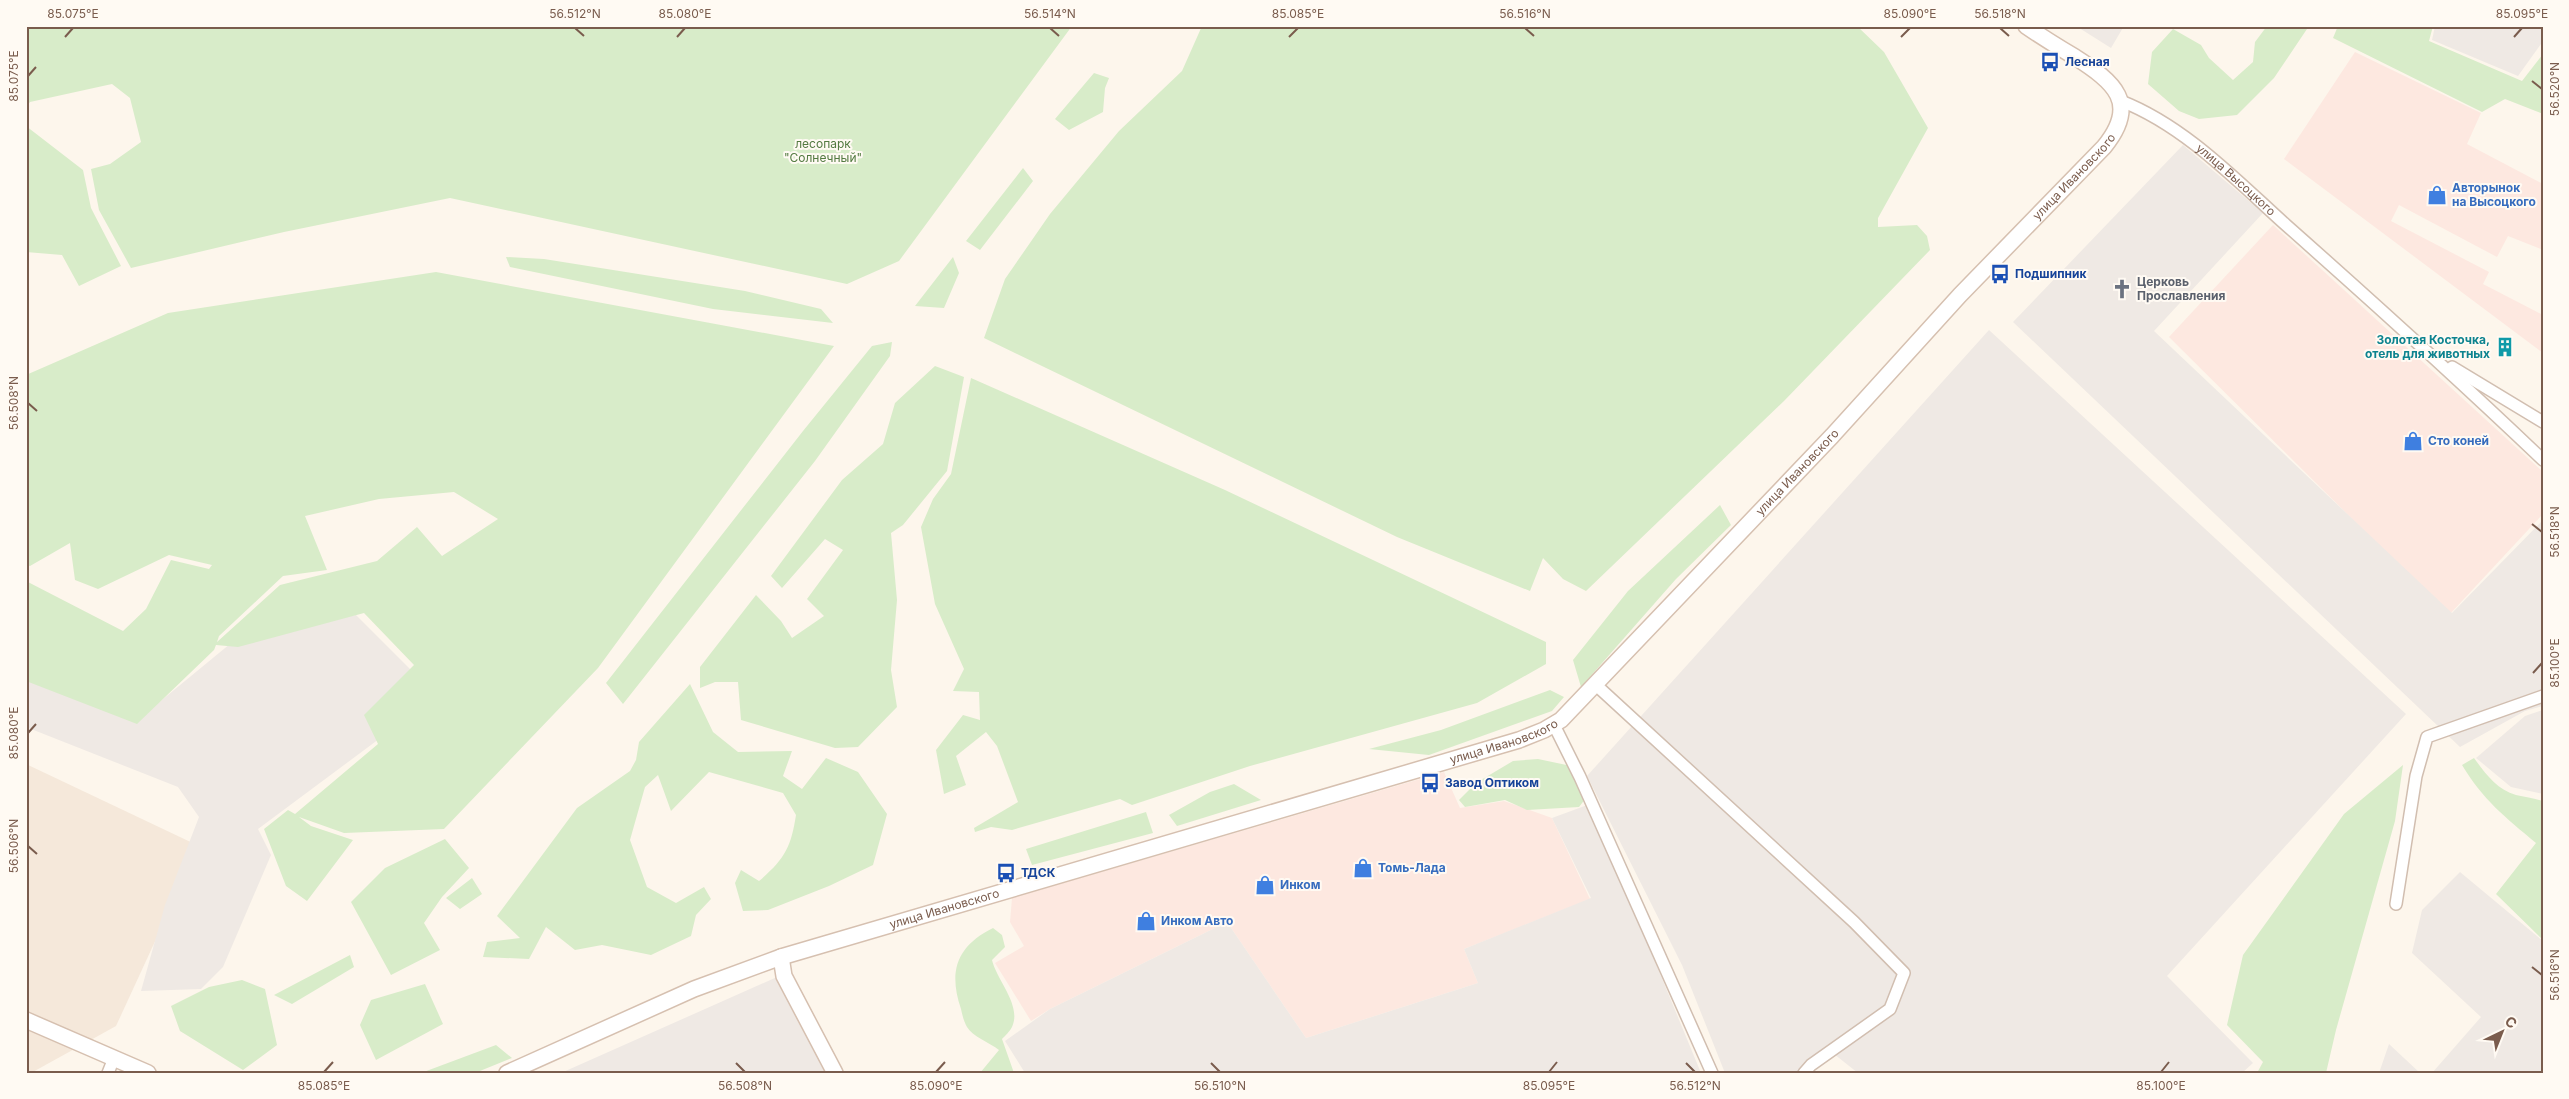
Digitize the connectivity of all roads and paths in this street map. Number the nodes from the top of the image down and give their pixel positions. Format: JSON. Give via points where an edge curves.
{"nodes":[{"id":1,"x":2026,"y":26,"type":"edge"},
{"id":2,"x":2121,"y":101,"type":"junction"},
{"id":3,"x":2432,"y":355,"type":"junction"},
{"id":4,"x":2543,"y":422,"type":"edge"},
{"id":5,"x":2543,"y":460,"type":"edge"},
{"id":6,"x":1596,"y":685,"type":"junction"},
{"id":7,"x":2543,"y":696,"type":"edge"},
{"id":8,"x":1554,"y":725,"type":"junction"},
{"id":9,"x":2396,"y":904,"type":"dead end"},
{"id":10,"x":781,"y":957,"type":"junction"},
{"id":11,"x":26,"y":1020,"type":"edge"},
{"id":12,"x":114,"y":1058,"type":"junction"},
{"id":13,"x":108,"y":1073,"type":"edge"},
{"id":14,"x":148,"y":1073,"type":"edge"},
{"id":15,"x":507,"y":1073,"type":"edge"},
{"id":16,"x":835,"y":1073,"type":"edge"},
{"id":17,"x":1712,"y":1073,"type":"edge"},
{"id":18,"x":1804,"y":1073,"type":"edge"}],
"edges":[{"from":1,"to":2,"type":"main road","via":[[2098,72],[2111,83]]},
{"from":2,"to":3,"type":"street","name":"улица Высоцкого","via":[[2145,110],[2213,160]]},
{"from":2,"to":6,"type":"main road","name":"улица Ивановского","via":[[2118,128],[2104,147],[1960,295],[1832,436]]},
{"from":3,"to":4,"type":"street","name":"улица Высоцкого"},
{"from":3,"to":5,"type":"street","name":"улица Высоцкого"},
{"from":6,"to":8,"type":"main road","name":"улица Ивановского","via":[[1570,714]]},
{"from":6,"to":18,"type":"street","via":[[1854,922],[1904,973],[1890,1009]]},
{"from":7,"to":9,"type":"street","via":[[2428,737],[2416,776]]},
{"from":8,"to":10,"type":"main road","name":"улица Ивановского","via":[[1519,740]]},
{"from":8,"to":17,"type":"street"},
{"from":10,"to":15,"type":"main road","name":"улица Ивановского","via":[[694,989]]},
{"from":10,"to":16,"type":"main road","via":[[784,976]]},
{"from":11,"to":12,"type":"main road"},
{"from":12,"to":13,"type":"street"},
{"from":12,"to":14,"type":"main road"}]}
